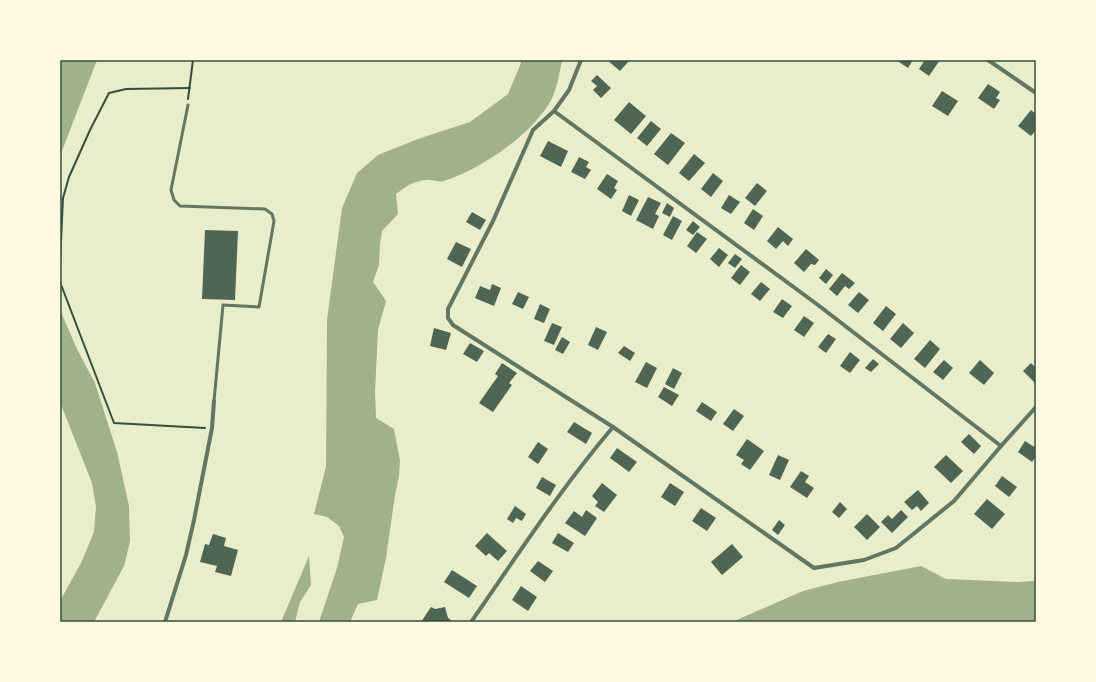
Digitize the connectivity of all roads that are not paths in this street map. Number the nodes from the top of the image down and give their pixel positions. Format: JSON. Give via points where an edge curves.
{"nodes":[{"id":1,"x":581,"y":60,"type":"edge"},
{"id":2,"x":988,"y":60,"type":"edge"},
{"id":3,"x":1036,"y":93,"type":"edge"},
{"id":4,"x":188,"y":104,"type":"road end"},
{"id":5,"x":554,"y":111,"type":"junction"},
{"id":6,"x":214,"y":401,"type":"joint"},
{"id":7,"x":1036,"y":407,"type":"edge"},
{"id":8,"x":613,"y":427,"type":"junction"},
{"id":9,"x":1001,"y":446,"type":"junction"},
{"id":10,"x":165,"y":622,"type":"edge"},
{"id":11,"x":471,"y":622,"type":"edge"}],
"edges":[{"from":1,"to":5,"type":"street","via":[[569,90]]},
{"from":2,"to":3,"type":"street"},
{"from":4,"to":6,"type":"lane","via":[[171,190],[174,200],[180,206],[266,209],[272,214],[274,221],[259,306],[223,305]]},
{"from":5,"to":8,"type":"street","via":[[533,130],[493,221],[448,309],[448,318],[453,325]]},
{"from":5,"to":9,"type":"street","via":[[818,304]]},
{"from":6,"to":10,"type":"street","via":[[212,428],[189,541]]},
{"from":7,"to":9,"type":"street"},
{"from":8,"to":9,"type":"street","via":[[814,568],[864,560],[896,548],[954,501]]},
{"from":8,"to":11,"type":"street","via":[[584,461]]}]}
